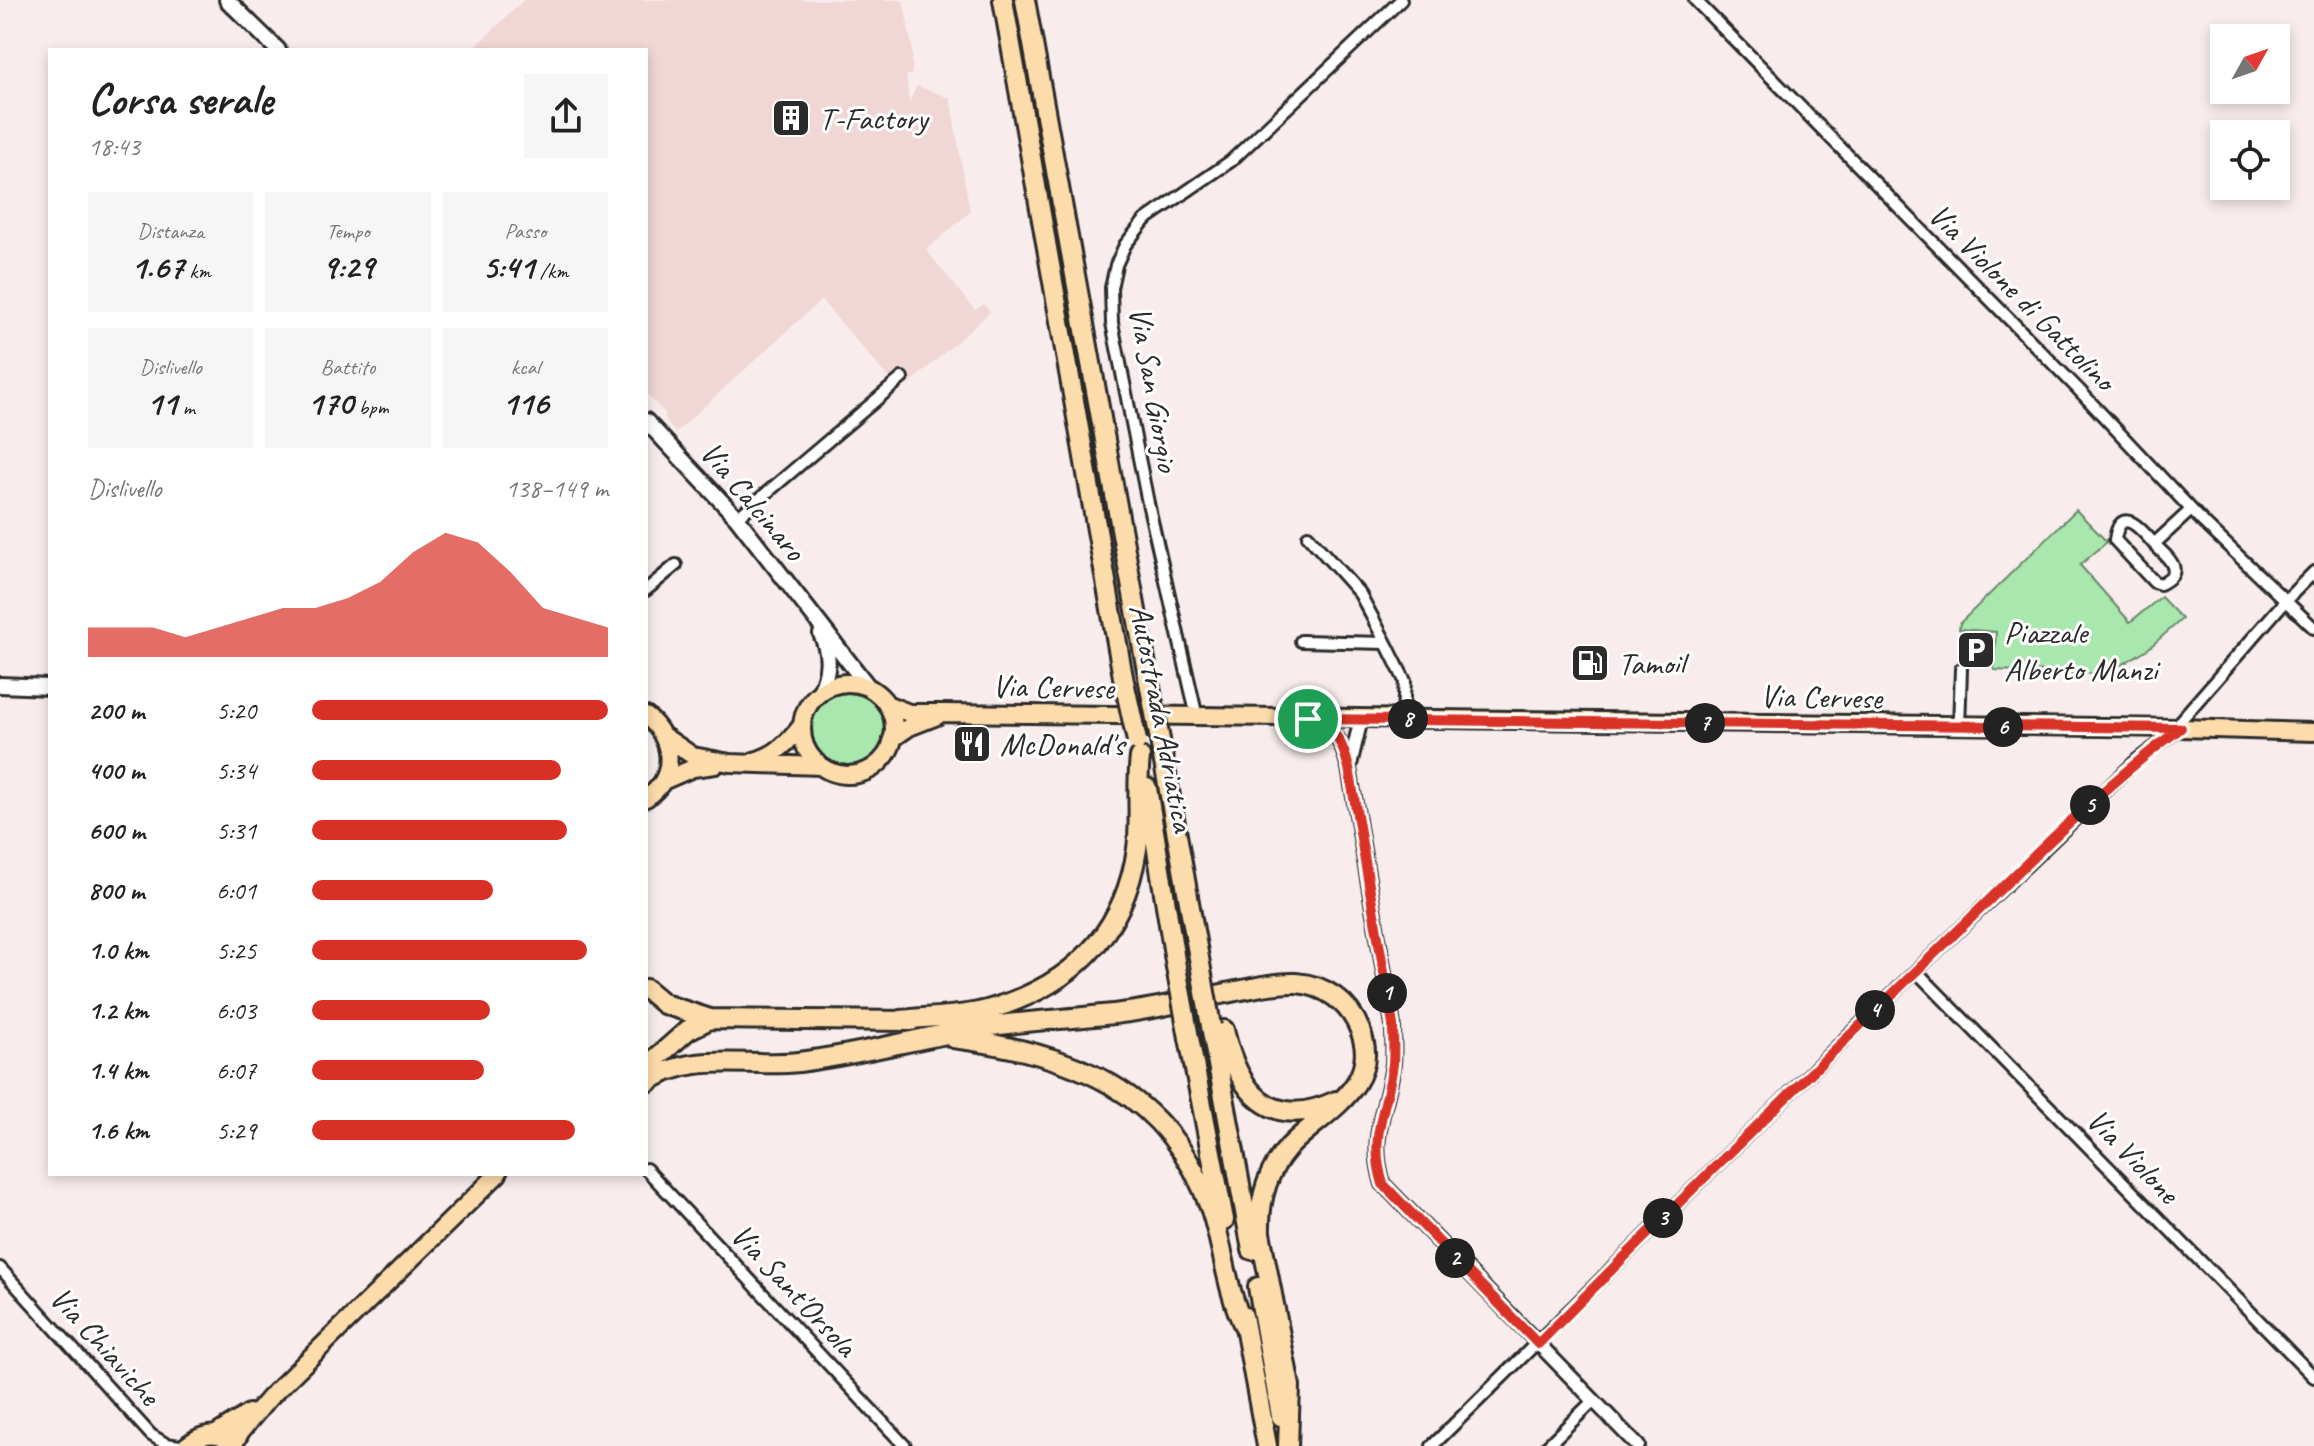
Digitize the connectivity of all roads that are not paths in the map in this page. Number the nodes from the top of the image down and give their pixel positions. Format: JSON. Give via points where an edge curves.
{"nodes":[{"id":1,"x":227,"y":0,"type":"edge"},
{"id":2,"x":1003,"y":0,"type":"edge"},
{"id":3,"x":1025,"y":0,"type":"edge"},
{"id":4,"x":1401,"y":0,"type":"edge"},
{"id":5,"x":1695,"y":0,"type":"edge"},
{"id":6,"x":276,"y":48,"type":"edge"},
{"id":7,"x":902,"y":378,"type":"dead end"},
{"id":8,"x":648,"y":423,"type":"edge"},
{"id":9,"x":2191,"y":510,"type":"junction"},
{"id":10,"x":737,"y":518,"type":"junction"},
{"id":11,"x":1308,"y":536,"type":"dead end"},
{"id":12,"x":2154,"y":544,"type":"junction"},
{"id":13,"x":676,"y":565,"type":"dead end"},
{"id":14,"x":2314,"y":572,"type":"edge"},
{"id":15,"x":648,"y":588,"type":"edge"},
{"id":16,"x":2286,"y":600,"type":"junction"},
{"id":17,"x":814,"y":619,"type":"junction"},
{"id":18,"x":2314,"y":628,"type":"edge"},
{"id":19,"x":1301,"y":641,"type":"dead end"},
{"id":20,"x":1386,"y":643,"type":"junction"},
{"id":21,"x":1961,"y":669,"type":"dead end"},
{"id":22,"x":0,"y":685,"type":"edge"},
{"id":23,"x":48,"y":687,"type":"edge"},
{"id":24,"x":870,"y":689,"type":"junction"},
{"id":25,"x":820,"y":692,"type":"junction"},
{"id":26,"x":886,"y":704,"type":"junction"},
{"id":27,"x":942,"y":713,"type":"junction"},
{"id":28,"x":1197,"y":717,"type":"junction"},
{"id":29,"x":648,"y":718,"type":"edge"},
{"id":30,"x":1308,"y":719,"type":"junction"},
{"id":31,"x":1361,"y":719,"type":"junction"},
{"id":32,"x":1400,"y":719,"type":"junction"},
{"id":33,"x":802,"y":725,"type":"junction"},
{"id":34,"x":1959,"y":727,"type":"junction"},
{"id":35,"x":2181,"y":728,"type":"junction"},
{"id":36,"x":2314,"y":732,"type":"edge"},
{"id":37,"x":665,"y":737,"type":"junction"},
{"id":38,"x":892,"y":739,"type":"junction"},
{"id":39,"x":1138,"y":749,"type":"junction"},
{"id":40,"x":737,"y":763,"type":"junction"},
{"id":41,"x":821,"y":766,"type":"junction"},
{"id":42,"x":1349,"y":768,"type":"junction"},
{"id":43,"x":663,"y":781,"type":"junction"},
{"id":44,"x":648,"y":796,"type":"edge"},
{"id":45,"x":1916,"y":971,"type":"junction"},
{"id":46,"x":648,"y":991,"type":"edge"},
{"id":47,"x":710,"y":1019,"type":"junction"},
{"id":48,"x":901,"y":1020,"type":"junction"},
{"id":49,"x":1217,"y":1024,"type":"junction"},
{"id":50,"x":982,"y":1027,"type":"junction"},
{"id":51,"x":936,"y":1036,"type":"junction"},
{"id":52,"x":648,"y":1065,"type":"edge"},
{"id":53,"x":648,"y":1082,"type":"edge"},
{"id":54,"x":1346,"y":1096,"type":"junction"},
{"id":55,"x":648,"y":1171,"type":"edge"},
{"id":56,"x":496,"y":1176,"type":"edge"},
{"id":57,"x":0,"y":1268,"type":"edge"},
{"id":58,"x":1245,"y":1328,"type":"junction"},
{"id":59,"x":1538,"y":1344,"type":"junction"},
{"id":60,"x":2314,"y":1377,"type":"edge"},
{"id":61,"x":269,"y":1398,"type":"junction"},
{"id":62,"x":1594,"y":1400,"type":"junction"},
{"id":63,"x":216,"y":1434,"type":"junction"},
{"id":64,"x":151,"y":1435,"type":"junction"},
{"id":65,"x":160,"y":1446,"type":"edge"},
{"id":66,"x":180,"y":1446,"type":"edge"},
{"id":67,"x":186,"y":1446,"type":"edge"},
{"id":68,"x":232,"y":1446,"type":"edge"},
{"id":69,"x":905,"y":1446,"type":"edge"},
{"id":70,"x":1267,"y":1446,"type":"edge"},
{"id":71,"x":1287,"y":1446,"type":"edge"},
{"id":72,"x":1432,"y":1446,"type":"edge"},
{"id":73,"x":1547,"y":1446,"type":"edge"},
{"id":74,"x":1638,"y":1446,"type":"edge"}],
"edges":[{"from":1,"to":6,"type":"main road"},
{"from":2,"to":39,"type":"highway","name":"Autostrada Adriatica","bridge":true},
{"from":3,"to":49,"type":"highway","name":"Autostrada Adriatica","bridge":true},
{"from":4,"to":28,"type":"street","name":"Via San Giorgio","via":[[1231,161],[1145,220],[1125,245],[1113,277],[1112,323]]},
{"from":5,"to":9,"type":"street","name":"Via Violone di Gattolino"},
{"from":7,"to":10,"type":"street"},
{"from":8,"to":10,"type":"main road","name":"Via Calcinaro"},
{"from":9,"to":12,"type":"street"},
{"from":9,"to":16,"type":"street","name":"Via Violone di Gattolino"},
{"from":10,"to":17,"type":"main road","name":"Via Calcinaro"},
{"from":11,"to":20,"type":"street","via":[[1360,594]]},
{"from":12,"to":12,"type":"street","via":[[2134,522],[2122,524],[2116,532],[2115,540],[2160,584],[2168,580],[2174,565]]},
{"from":13,"to":15,"type":"street"},
{"from":14,"to":16,"type":"street"},
{"from":16,"to":18,"type":"street","name":"Via Violone di Gattolino"},
{"from":16,"to":35,"type":"street","via":[[2180,721]]},
{"from":17,"to":24,"type":"main road","name":"Via Calcinaro"},
{"from":17,"to":25,"type":"main road","name":"Via Calcinaro","via":[[829,660]]},
{"from":19,"to":20,"type":"street"},
{"from":20,"to":32,"type":"street","via":[[1405,681]]},
{"from":21,"to":34,"type":"street"},
{"from":22,"to":23,"type":"main road"},
{"from":24,"to":25,"type":"main road","via":[[845,683]]},
{"from":24,"to":26,"type":"main road"},
{"from":25,"to":33,"type":"main road"},
{"from":26,"to":27,"type":"main road","name":"Via Cervese","via":[[909,713]]},
{"from":26,"to":38,"type":"main road"},
{"from":27,"to":28,"type":"main road","name":"Via Cervese"},
{"from":27,"to":38,"type":"main road","name":"Via Cervese"},
{"from":28,"to":30,"type":"main road","name":"Via Cervese"},
{"from":29,"to":37,"type":"main road"},
{"from":30,"to":31,"type":"main road","name":"Via Cervese"},
{"from":30,"to":42,"type":"street","via":[[1337,735]]},
{"from":31,"to":32,"type":"main road","name":"Via Cervese"},
{"from":31,"to":42,"type":"street"},
{"from":32,"to":34,"type":"main road","name":"Via Cervese"},
{"from":33,"to":40,"type":"main road","via":[[774,753]]},
{"from":33,"to":41,"type":"main road","via":[[806,748]]},
{"from":34,"to":35,"type":"main road","name":"Via Cervese"},
{"from":35,"to":36,"type":"main road","name":"Via Cervese"},
{"from":35,"to":45,"type":"street","via":[[2137,760]]},
{"from":37,"to":40,"type":"main road","via":[[693,756]]},
{"from":37,"to":43,"type":"main road","via":[[669,767]]},
{"from":38,"to":41,"type":"main road","via":[[870,769],[845,775]]},
{"from":39,"to":48,"type":"highway","via":[[1137,850],[1130,880],[1119,912],[1083,961],[1052,984],[984,1011]]},
{"from":39,"to":58,"type":"highway","name":"Autostrada Adriatica","bridge":true},
{"from":40,"to":41,"type":"main road"},
{"from":40,"to":43,"type":"main road","via":[[693,768]]},
{"from":42,"to":59,"type":"street","via":[[1393,1025],[1393,1064],[1377,1134],[1376,1161],[1383,1184]]},
{"from":43,"to":44,"type":"main road"},
{"from":45,"to":59,"type":"street"},
{"from":45,"to":60,"type":"street","name":"Via Violone"},
{"from":46,"to":47,"type":"highway","via":[[664,1004]]},
{"from":47,"to":48,"type":"highway"},
{"from":47,"to":52,"type":"highway","via":[[688,1030]]},
{"from":48,"to":50,"type":"highway"},
{"from":49,"to":54,"type":"highway","via":[[1237,1074],[1262,1103],[1299,1112]]},
{"from":49,"to":71,"type":"highway","name":"Autostrada Adriatica"},
{"from":50,"to":51,"type":"highway"},
{"from":50,"to":54,"type":"highway","via":[[1129,1012],[1297,983],[1334,995],[1360,1030],[1365,1061]]},
{"from":51,"to":53,"type":"highway","via":[[797,1062],[715,1062],[675,1068]]},
{"from":51,"to":58,"type":"highway","via":[[1034,1052],[1102,1080],[1150,1111],[1198,1177]]},
{"from":54,"to":71,"type":"highway","via":[[1287,1148],[1271,1172],[1259,1208],[1290,1386]]},
{"from":55,"to":69,"type":"street","name":"Via Sant'Orsola"},
{"from":56,"to":61,"type":"main road"},
{"from":57,"to":64,"type":"street","name":"Via Chiaviche"},
{"from":58,"to":70,"type":"highway","name":"Autostrada Adriatica"},
{"from":59,"to":62,"type":"street"},
{"from":59,"to":72,"type":"street"},
{"from":61,"to":63,"type":"main road"},
{"from":61,"to":68,"type":"main road"},
{"from":62,"to":73,"type":"street"},
{"from":62,"to":74,"type":"street"},
{"from":63,"to":67,"type":"main road"},
{"from":63,"to":68,"type":"main road"},
{"from":64,"to":65,"type":"street"},
{"from":64,"to":66,"type":"street","name":"Via Chiaviche"}]}
